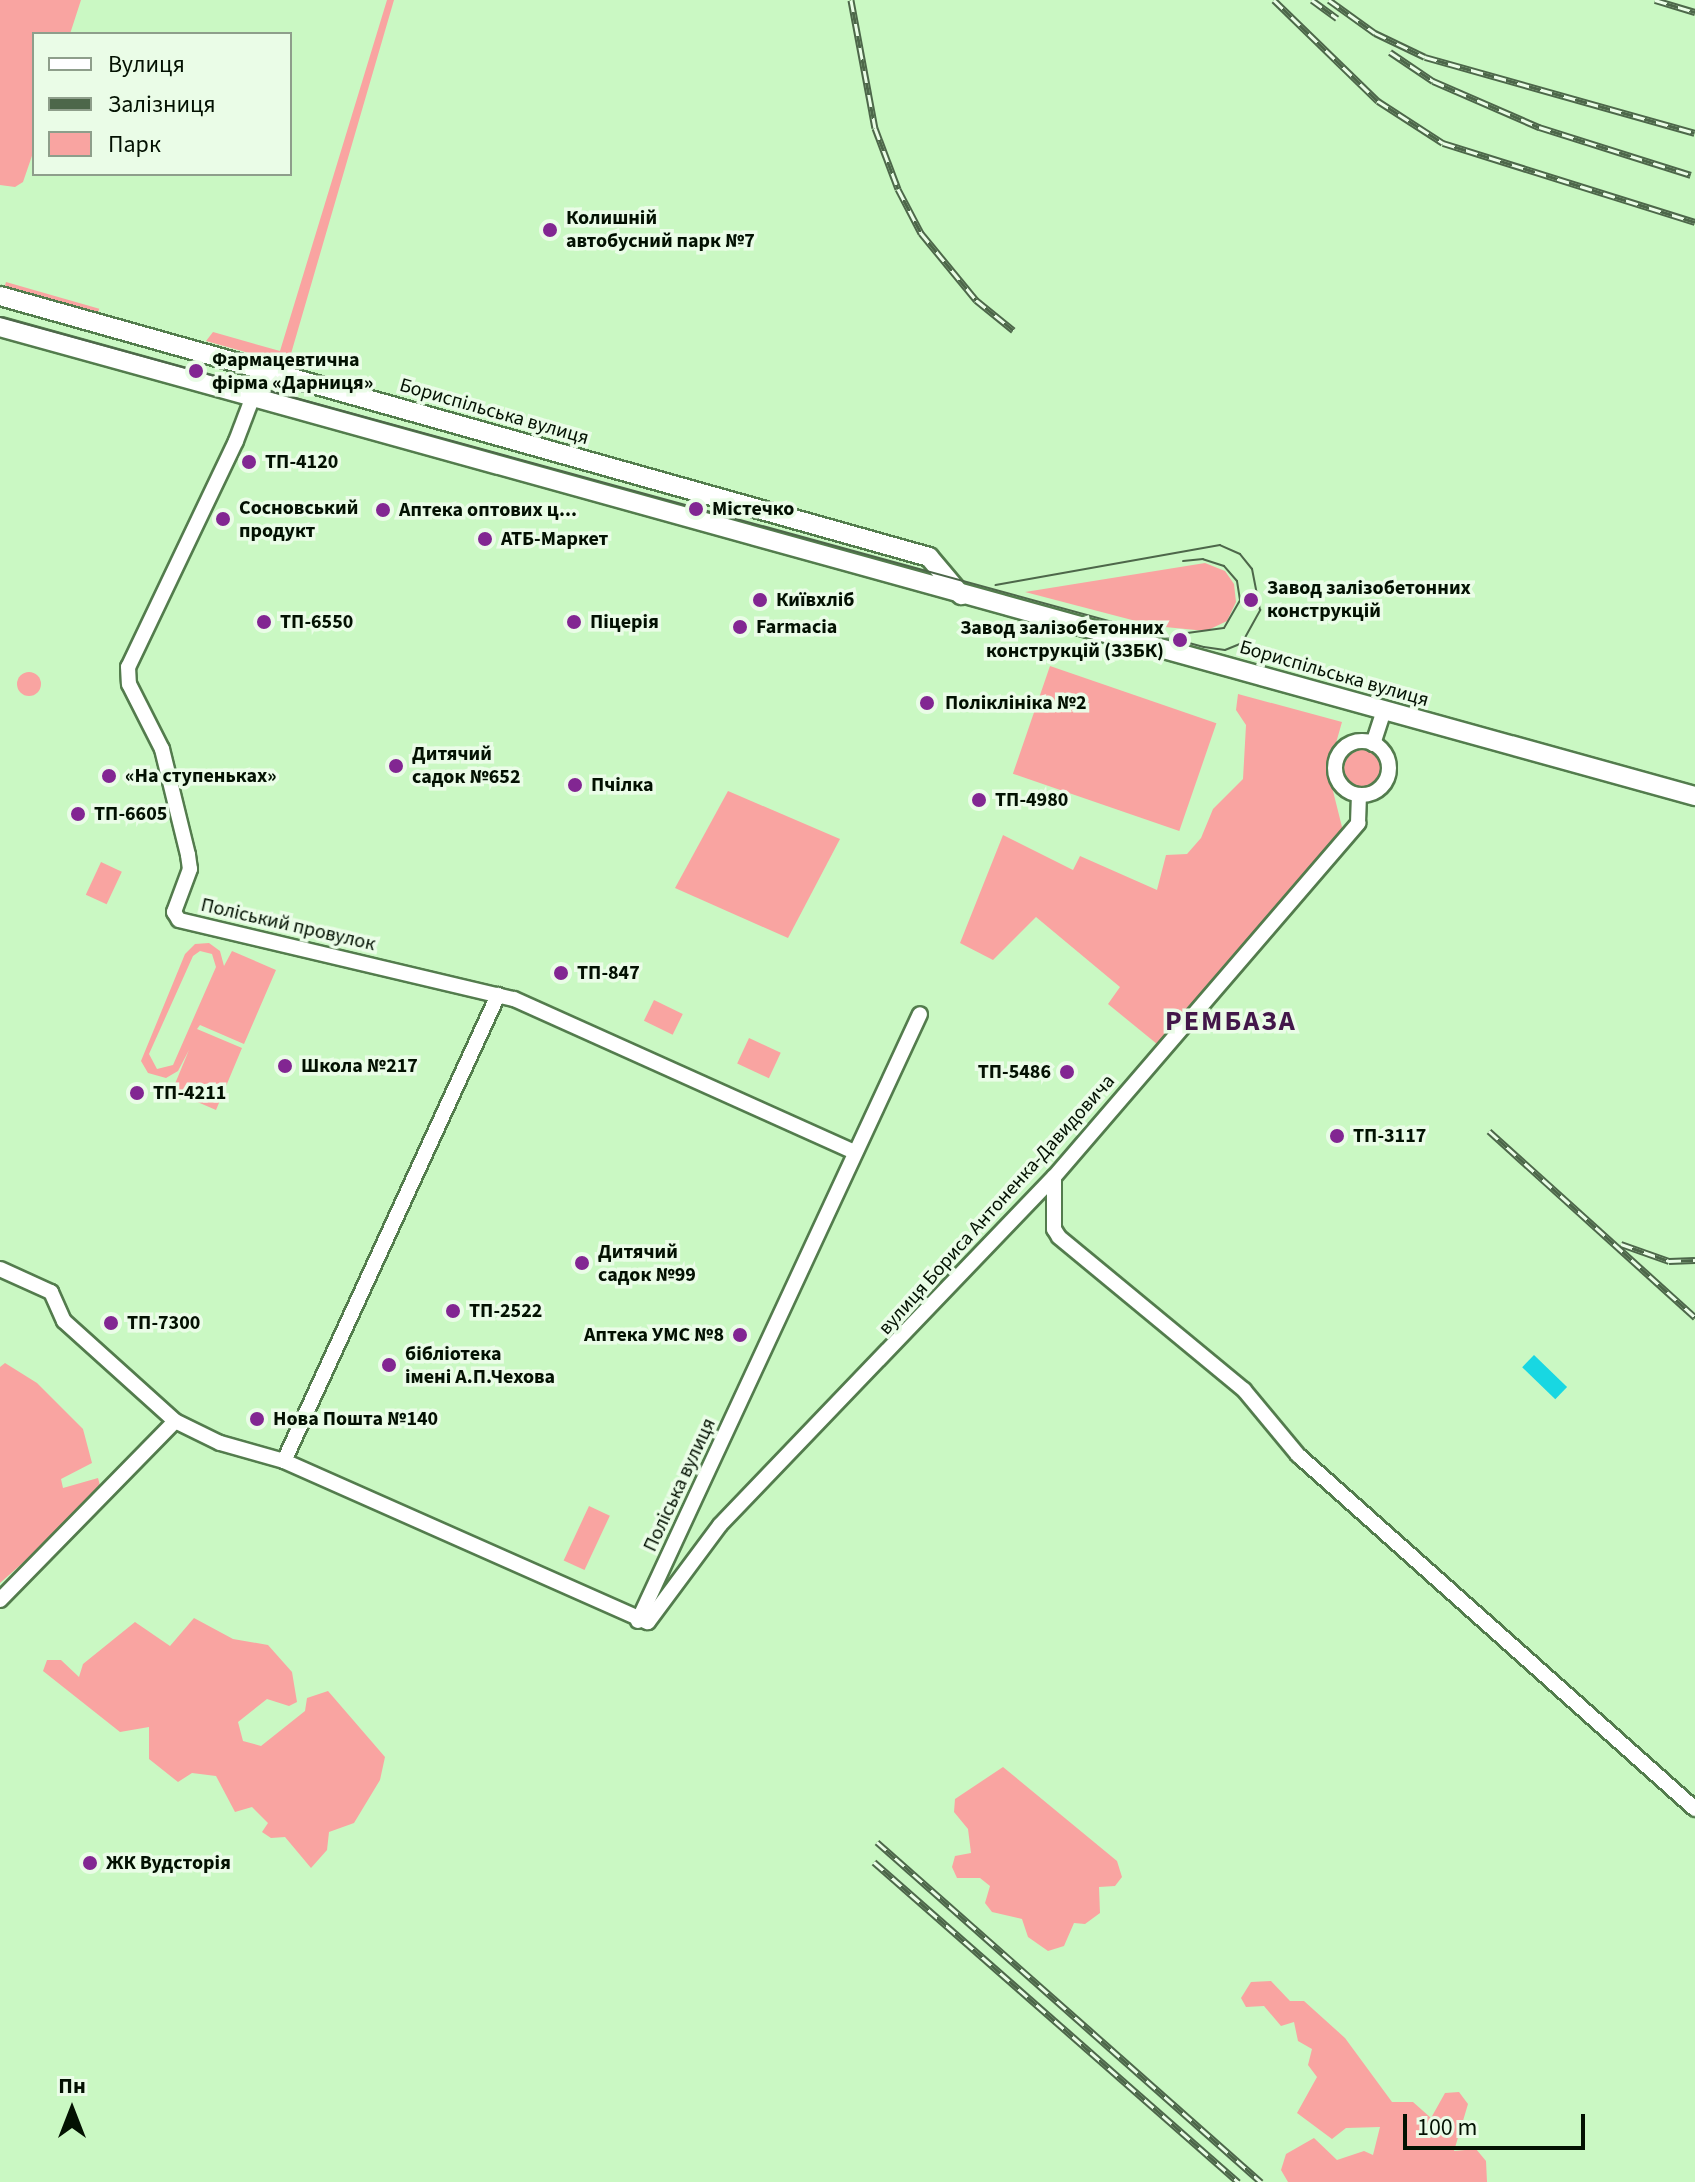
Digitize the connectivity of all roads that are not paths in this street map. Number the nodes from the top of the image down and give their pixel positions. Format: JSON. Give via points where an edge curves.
{"nodes":[{"id":1,"x":0,"y":296,"type":"edge"},
{"id":2,"x":0,"y":327,"type":"edge"},
{"id":3,"x":263,"y":370,"type":"junction"},
{"id":4,"x":253,"y":397,"type":"junction"},
{"id":5,"x":961,"y":595,"type":"junction"},
{"id":6,"x":1384,"y":711,"type":"junction"},
{"id":7,"x":1373,"y":744,"type":"junction"},
{"id":8,"x":1359,"y":795,"type":"junction"},
{"id":9,"x":1695,"y":796,"type":"edge"},
{"id":10,"x":498,"y":995,"type":"junction"},
{"id":11,"x":920,"y":1014,"type":"dead end"},
{"id":12,"x":853,"y":1151,"type":"junction"},
{"id":13,"x":1054,"y":1177,"type":"junction"},
{"id":14,"x":0,"y":1269,"type":"edge"},
{"id":15,"x":175,"y":1421,"type":"junction"},
{"id":16,"x":284,"y":1461,"type":"junction"},
{"id":17,"x":0,"y":1600,"type":"edge"},
{"id":18,"x":638,"y":1621,"type":"junction"},
{"id":19,"x":1695,"y":1809,"type":"edge"}],
"edges":[{"from":1,"to":3,"type":"main road","name":"Бориспільська вулиця"},
{"from":2,"to":4,"type":"main road","name":"Бориспільська вулиця"},
{"from":3,"to":4,"type":"street","name":"Поліський провулок"},
{"from":3,"to":5,"type":"main road","name":"Бориспільська вулиця","via":[[929,557]]},
{"from":4,"to":5,"type":"main road","name":"Бориспільська вулиця"},
{"from":4,"to":10,"type":"street","name":"Поліський провулок","via":[[128,667],[129,684],[162,749],[188,855],[190,869],[174,912],[179,920]]},
{"from":5,"to":6,"type":"main road","name":"Бориспільська вулиця"},
{"from":6,"to":7,"type":"street"},
{"from":6,"to":9,"type":"main road","name":"Бориспільська вулиця"},
{"from":7,"to":8,"type":"street","via":[[1387,759],[1387,779],[1372,793]]},
{"from":7,"to":8,"type":"street","via":[[1352,743],[1337,758],[1338,779]]},
{"from":8,"to":13,"type":"street","name":"вулиця Бориса Антоненка-Давидовича","via":[[1358,823]]},
{"from":10,"to":12,"type":"street","name":"Поліський провулок"},
{"from":10,"to":16,"type":"street"},
{"from":11,"to":12,"type":"street","name":"Поліська вулиця"},
{"from":12,"to":18,"type":"street","name":"Поліська вулиця"},
{"from":13,"to":18,"type":"street","name":"вулиця Бориса Антоненка-Давидовича","via":[[720,1525],[654,1616]]},
{"from":13,"to":19,"type":"street","via":[[1054,1229],[1059,1237],[1244,1390],[1298,1455]]},
{"from":14,"to":15,"type":"street","via":[[51,1292],[64,1321]]},
{"from":15,"to":16,"type":"street","via":[[220,1443]]},
{"from":15,"to":17,"type":"street"},
{"from":16,"to":18,"type":"street"}]}
